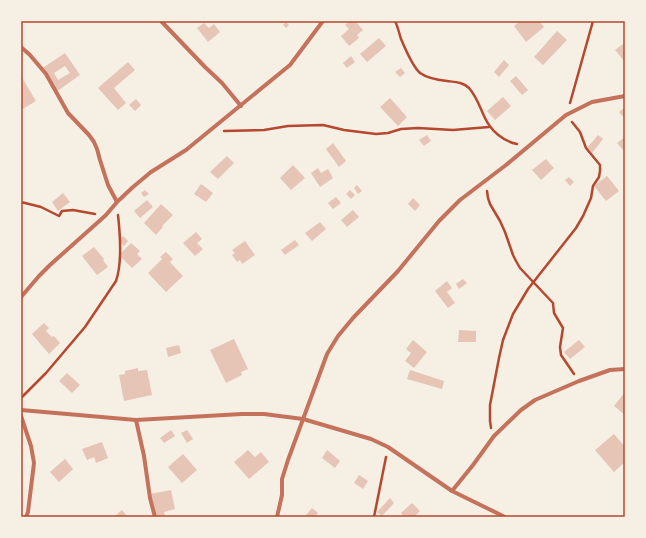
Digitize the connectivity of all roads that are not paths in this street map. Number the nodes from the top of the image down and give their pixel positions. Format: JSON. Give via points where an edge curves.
{"nodes":[{"id":1,"x":161,"y":21,"type":"edge"},
{"id":2,"x":323,"y":21,"type":"edge"},
{"id":3,"x":21,"y":48,"type":"edge"},
{"id":4,"x":625,"y":96,"type":"edge"},
{"id":5,"x":241,"y":106,"type":"junction"},
{"id":6,"x":117,"y":202,"type":"junction"},
{"id":7,"x":21,"y":297,"type":"edge"},
{"id":8,"x":625,"y":369,"type":"edge"},
{"id":9,"x":21,"y":410,"type":"edge"},
{"id":10,"x":21,"y":416,"type":"edge"},
{"id":11,"x":303,"y":419,"type":"junction"},
{"id":12,"x":136,"y":420,"type":"junction"},
{"id":13,"x":452,"y":491,"type":"junction"},
{"id":14,"x":26,"y":517,"type":"edge"},
{"id":15,"x":155,"y":517,"type":"edge"},
{"id":16,"x":277,"y":517,"type":"edge"},
{"id":17,"x":505,"y":517,"type":"edge"}],
"edges":[{"from":1,"to":5,"type":"street"},
{"from":2,"to":5,"type":"street","via":[[290,65]]},
{"from":3,"to":6,"type":"street","via":[[46,74],[68,113],[94,142],[108,185]]},
{"from":4,"to":11,"type":"street","via":[[592,102],[566,115],[460,200],[439,221],[398,271],[338,336],[327,354]]},
{"from":5,"to":6,"type":"street","via":[[186,150],[140,180]]},
{"from":6,"to":7,"type":"street","via":[[50,265]]},
{"from":8,"to":13,"type":"street","via":[[610,370],[579,380],[535,400],[516,414],[494,436]]},
{"from":9,"to":12,"type":"street"},
{"from":10,"to":14,"type":"street","via":[[34,463]]},
{"from":11,"to":12,"type":"street","via":[[242,414]]},
{"from":11,"to":13,"type":"street","via":[[371,439],[388,447]]},
{"from":11,"to":16,"type":"street","via":[[282,480],[282,495]]},
{"from":12,"to":15,"type":"street"},
{"from":13,"to":17,"type":"street"}]}
